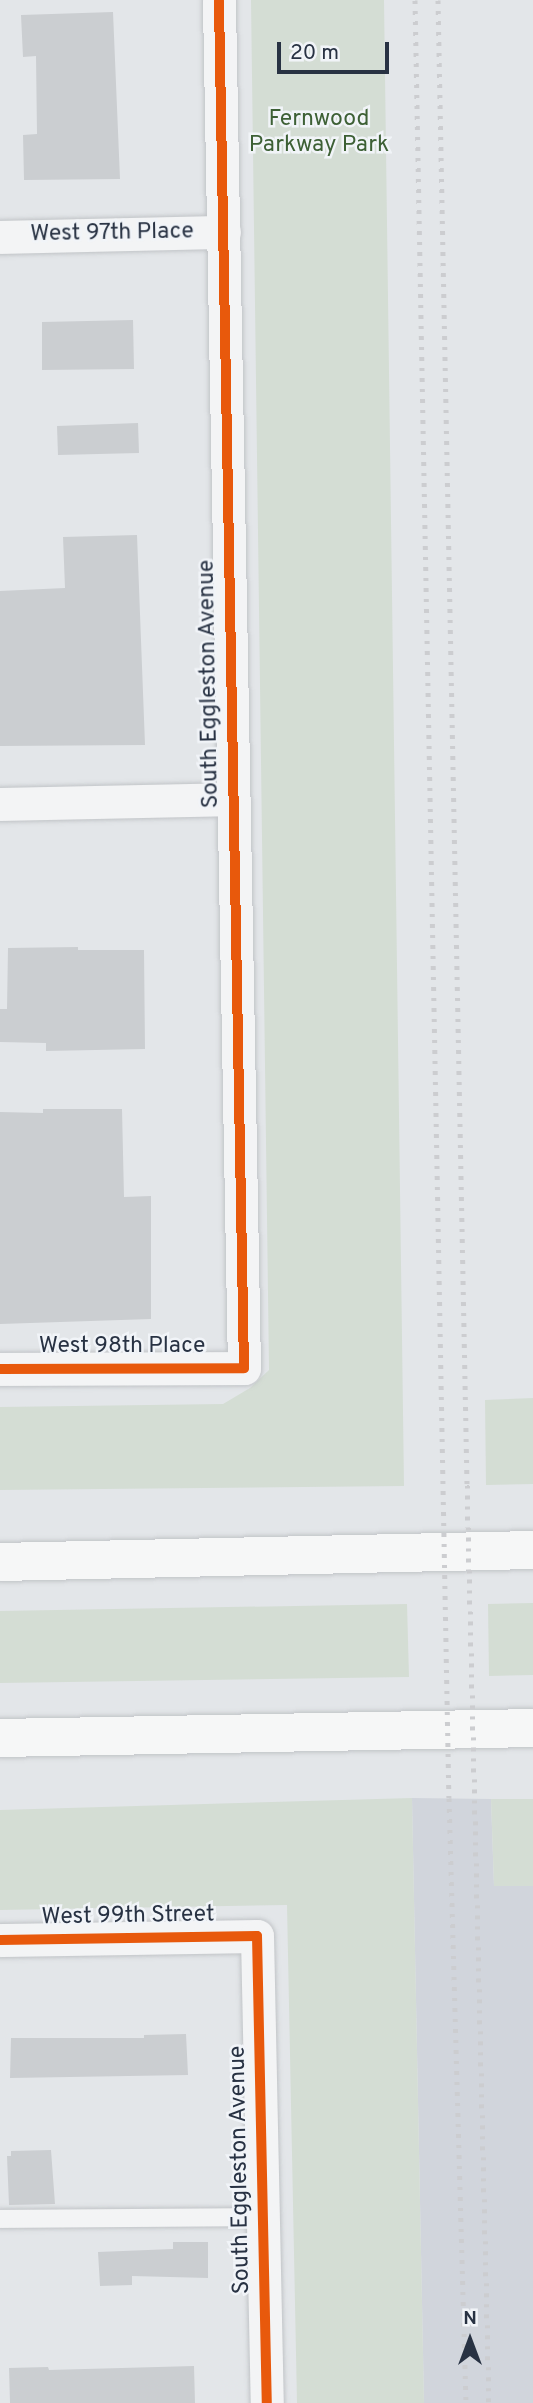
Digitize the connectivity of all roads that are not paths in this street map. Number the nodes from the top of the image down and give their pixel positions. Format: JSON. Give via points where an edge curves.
{"nodes":[{"id":1,"x":219,"y":0,"type":"edge"},
{"id":2,"x":224,"y":232,"type":"junction"},
{"id":3,"x":0,"y":237,"type":"edge"},
{"id":4,"x":233,"y":799,"type":"junction"},
{"id":5,"x":0,"y":804,"type":"edge"},
{"id":6,"x":244,"y":1368,"type":"joint"},
{"id":7,"x":0,"y":1369,"type":"edge"},
{"id":8,"x":533,"y":1550,"type":"edge"},
{"id":9,"x":0,"y":1562,"type":"edge"},
{"id":10,"x":533,"y":1728,"type":"edge"},
{"id":11,"x":0,"y":1738,"type":"edge"},
{"id":12,"x":257,"y":1936,"type":"joint"},
{"id":13,"x":0,"y":1940,"type":"edge"},
{"id":14,"x":263,"y":2217,"type":"junction"},
{"id":15,"x":0,"y":2219,"type":"edge"},
{"id":16,"x":267,"y":2403,"type":"edge"}],
"edges":[{"from":1,"to":2,"type":"street","name":"South Eggleston Avenue"},
{"from":2,"to":3,"type":"street","name":"West 97th Place"},
{"from":2,"to":4,"type":"street","name":"South Eggleston Avenue"},
{"from":4,"to":5,"type":"street"},
{"from":4,"to":6,"type":"street","name":"South Eggleston Avenue"},
{"from":6,"to":7,"type":"street","name":"West 98th Place"},
{"from":8,"to":9,"type":"highway"},
{"from":10,"to":11,"type":"highway"},
{"from":12,"to":13,"type":"street","name":"West 99th Street"},
{"from":12,"to":14,"type":"street","name":"South Eggleston Avenue"},
{"from":14,"to":15,"type":"lane"},
{"from":14,"to":16,"type":"street","name":"South Eggleston Avenue"}]}
